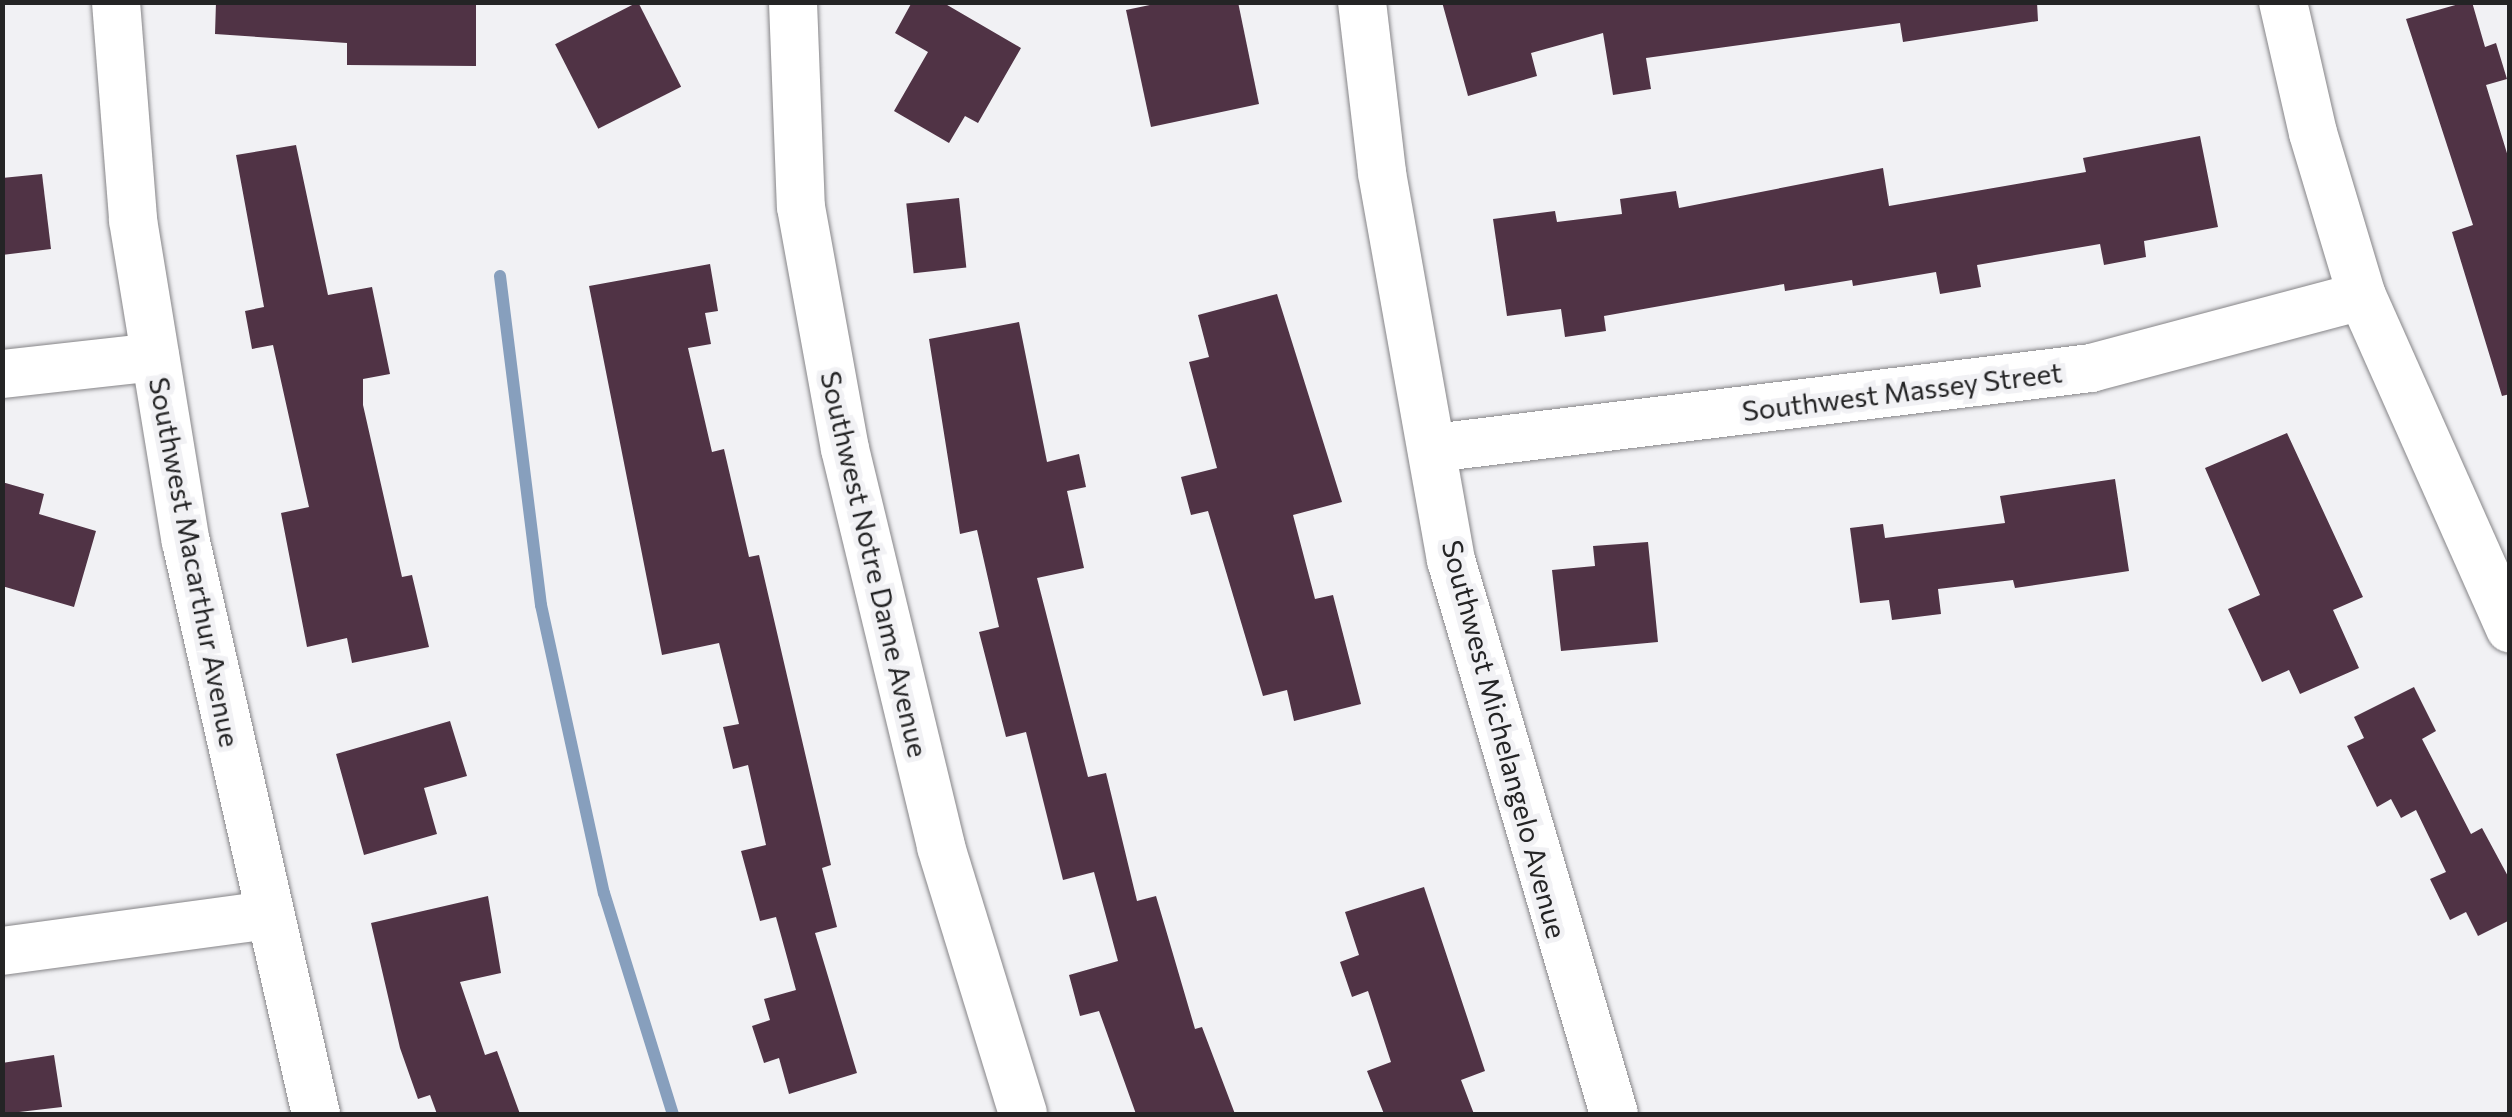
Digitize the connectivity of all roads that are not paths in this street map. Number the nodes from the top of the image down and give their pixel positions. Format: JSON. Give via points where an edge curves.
{"nodes":[{"id":1,"x":116,"y":2,"type":"edge"},
{"id":2,"x":794,"y":2,"type":"edge"},
{"id":3,"x":1362,"y":2,"type":"edge"},
{"id":4,"x":2283,"y":2,"type":"edge"},
{"id":5,"x":2362,"y":296,"type":"junction"},
{"id":6,"x":155,"y":356,"type":"junction"},
{"id":7,"x":2,"y":374,"type":"edge"},
{"id":8,"x":1434,"y":448,"type":"junction"},
{"id":9,"x":2510,"y":629,"type":"edge"},
{"id":10,"x":270,"y":915,"type":"junction"},
{"id":11,"x":2,"y":951,"type":"edge"},
{"id":12,"x":316,"y":1114,"type":"edge"},
{"id":13,"x":1023,"y":1114,"type":"edge"},
{"id":14,"x":1614,"y":1114,"type":"edge"}],
"edges":[{"from":1,"to":6,"type":"street","name":"Southwest Macarthur Avenue","via":[[133,220]]},
{"from":2,"to":13,"type":"street","name":"Southwest Notre Dame Avenue","via":[[801,207],[845,448],[941,848]]},
{"from":3,"to":8,"type":"street","name":"Southwest Michelangelo Avenue","via":[[1382,172]]},
{"from":4,"to":5,"type":"street","via":[[2313,133]]},
{"from":5,"to":8,"type":"street","name":"Southwest Massey Street","via":[[2091,368]]},
{"from":5,"to":9,"type":"street"},
{"from":6,"to":7,"type":"street"},
{"from":6,"to":10,"type":"street","name":"Southwest Macarthur Avenue","via":[[186,542]]},
{"from":8,"to":14,"type":"street","name":"Southwest Michelangelo Avenue","via":[[1451,560]]},
{"from":10,"to":11,"type":"street"},
{"from":10,"to":12,"type":"street","name":"Southwest Macarthur Avenue"}]}
